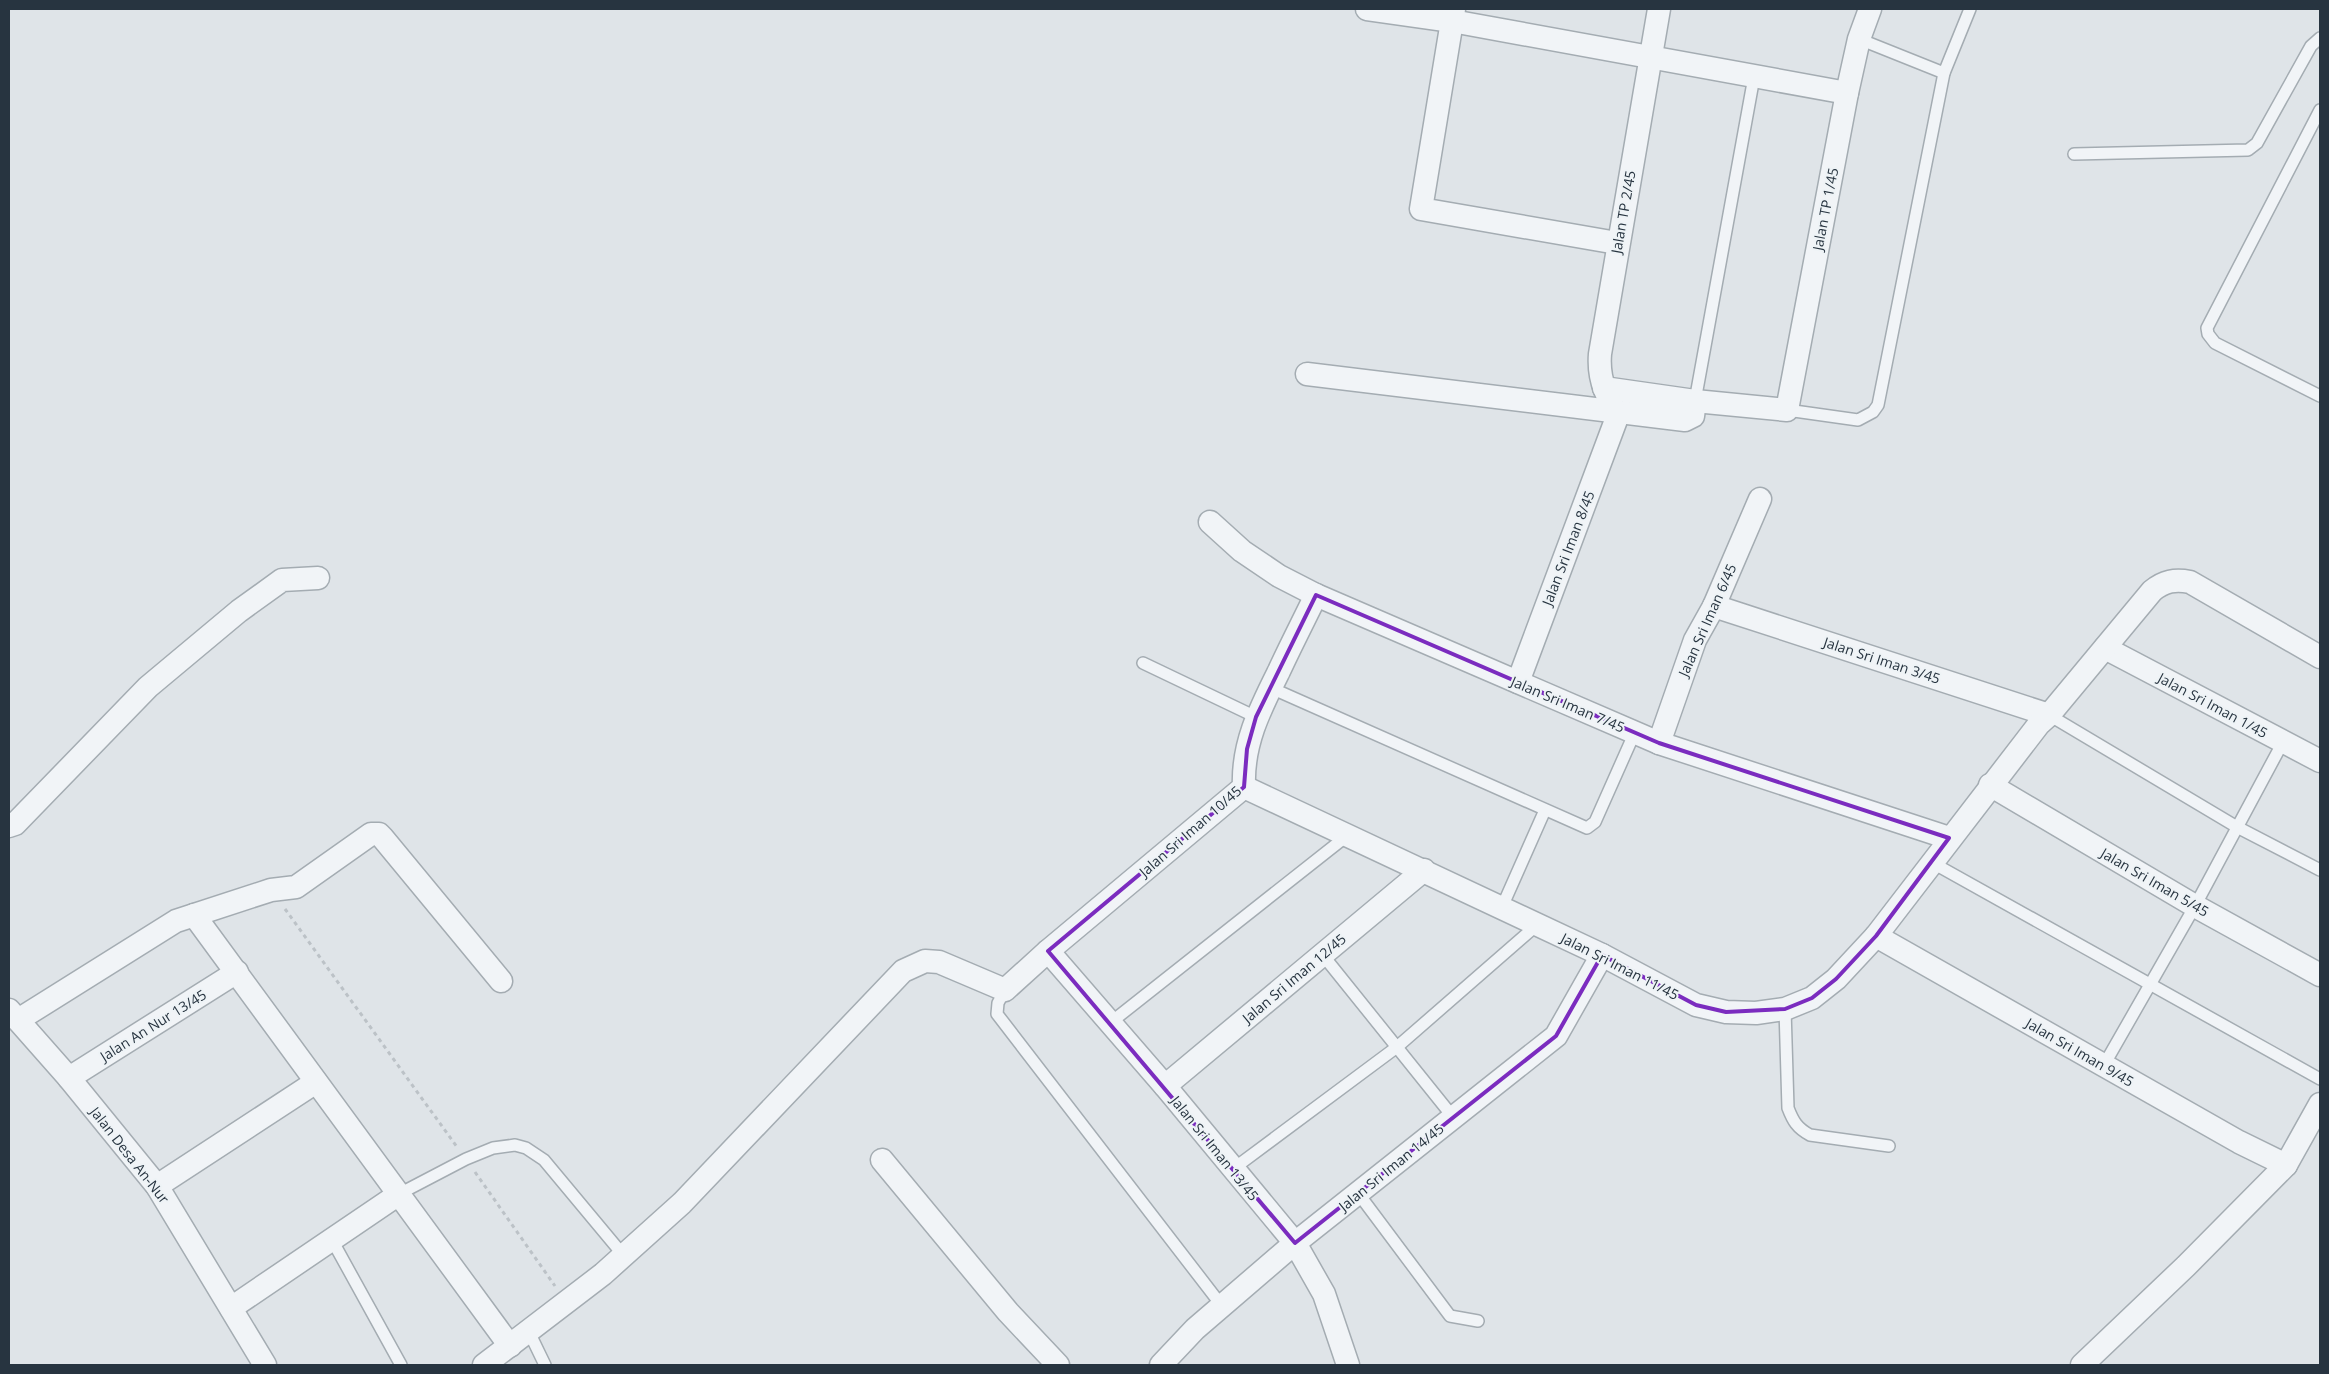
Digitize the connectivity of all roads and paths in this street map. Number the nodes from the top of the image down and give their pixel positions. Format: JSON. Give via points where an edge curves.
{"nodes":[{"id":1,"x":1367,"y":9,"type":"edge"},
{"id":2,"x":1659,"y":9,"type":"edge"},
{"id":3,"x":1870,"y":9,"type":"edge"},
{"id":4,"x":1970,"y":9,"type":"edge"},
{"id":5,"x":1453,"y":15,"type":"edge"},
{"id":6,"x":2320,"y":38,"type":"edge"},
{"id":7,"x":1859,"y":39,"type":"junction"},
{"id":8,"x":1649,"y":56,"type":"junction"},
{"id":9,"x":1944,"y":73,"type":"junction"},
{"id":10,"x":1754,"y":77,"type":"junction"},
{"id":11,"x":1847,"y":93,"type":"junction"},
{"id":12,"x":2320,"y":110,"type":"edge"},
{"id":13,"x":2074,"y":154,"type":"dead end"},
{"id":14,"x":1617,"y":242,"type":"junction"},
{"id":15,"x":1307,"y":374,"type":"dead end"},
{"id":16,"x":1604,"y":388,"type":"junction"},
{"id":17,"x":2320,"y":396,"type":"edge"},
{"id":18,"x":1695,"y":401,"type":"junction"},
{"id":19,"x":1788,"y":410,"type":"junction"},
{"id":20,"x":1616,"y":413,"type":"junction"},
{"id":21,"x":1760,"y":500,"type":"dead end"},
{"id":22,"x":1210,"y":522,"type":"dead end"},
{"id":23,"x":318,"y":578,"type":"dead end"},
{"id":24,"x":1316,"y":595,"type":"junction"},
{"id":25,"x":1714,"y":606,"type":"junction"},
{"id":26,"x":2105,"y":648,"type":"junction"},
{"id":27,"x":2320,"y":657,"type":"edge"},
{"id":28,"x":1143,"y":663,"type":"dead end"},
{"id":29,"x":1518,"y":682,"type":"junction"},
{"id":30,"x":1270,"y":688,"type":"junction"},
{"id":31,"x":2049,"y":715,"type":"junction"},
{"id":32,"x":1256,"y":717,"type":"junction"},
{"id":33,"x":1635,"y":732,"type":"junction"},
{"id":34,"x":2283,"y":742,"type":"junction"},
{"id":35,"x":1658,"y":743,"type":"junction"},
{"id":36,"x":2320,"y":761,"type":"edge"},
{"id":37,"x":1990,"y":785,"type":"junction"},
{"id":38,"x":1244,"y":787,"type":"junction"},
{"id":39,"x":1545,"y":810,"type":"junction"},
{"id":40,"x":9,"y":826,"type":"edge"},
{"id":41,"x":2237,"y":827,"type":"junction"},
{"id":42,"x":1348,"y":834,"type":"junction"},
{"id":43,"x":1949,"y":838,"type":"junction"},
{"id":44,"x":1931,"y":862,"type":"junction"},
{"id":45,"x":1424,"y":870,"type":"junction"},
{"id":46,"x":2320,"y":870,"type":"edge"},
{"id":47,"x":271,"y":890,"type":"junction"},
{"id":48,"x":2195,"y":906,"type":"junction"},
{"id":49,"x":1502,"y":907,"type":"junction"},
{"id":50,"x":194,"y":915,"type":"junction"},
{"id":51,"x":1538,"y":924,"type":"junction"},
{"id":52,"x":1876,"y":936,"type":"junction"},
{"id":53,"x":1048,"y":951,"type":"junction"},
{"id":54,"x":1322,"y":954,"type":"junction"},
{"id":55,"x":1602,"y":955,"type":"junction"},
{"id":56,"x":237,"y":972,"type":"junction"},
{"id":57,"x":2320,"y":975,"type":"edge"},
{"id":58,"x":501,"y":981,"type":"dead end"},
{"id":59,"x":2150,"y":984,"type":"junction"},
{"id":60,"x":1005,"y":990,"type":"junction"},
{"id":61,"x":1785,"y":1009,"type":"junction"},
{"id":62,"x":13,"y":1014,"type":"edge"},
{"id":63,"x":1110,"y":1023,"type":"junction"},
{"id":64,"x":1396,"y":1047,"type":"junction"},
{"id":65,"x":2104,"y":1065,"type":"junction"},
{"id":66,"x":69,"y":1078,"type":"junction"},
{"id":67,"x":2320,"y":1078,"type":"edge"},
{"id":68,"x":316,"y":1082,"type":"junction"},
{"id":69,"x":1165,"y":1086,"type":"junction"},
{"id":70,"x":2320,"y":1104,"type":"edge"},
{"id":71,"x":1453,"y":1116,"type":"junction"},
{"id":72,"x":1889,"y":1146,"type":"dead end"},
{"id":73,"x":466,"y":1159,"type":"junction"},
{"id":74,"x":882,"y":1160,"type":"dead end"},
{"id":75,"x":2286,"y":1165,"type":"junction"},
{"id":76,"x":1233,"y":1169,"type":"junction"},
{"id":77,"x":157,"y":1186,"type":"junction"},
{"id":78,"x":1358,"y":1193,"type":"junction"},
{"id":79,"x":399,"y":1194,"type":"junction"},
{"id":80,"x":332,"y":1240,"type":"junction"},
{"id":81,"x":1294,"y":1243,"type":"junction"},
{"id":82,"x":624,"y":1256,"type":"junction"},
{"id":83,"x":567,"y":1302,"type":"junction"},
{"id":84,"x":1222,"y":1306,"type":"junction"},
{"id":85,"x":231,"y":1308,"type":"junction"},
{"id":86,"x":1478,"y":1321,"type":"dead end"},
{"id":87,"x":529,"y":1332,"type":"junction"},
{"id":88,"x":510,"y":1346,"type":"junction"},
{"id":89,"x":265,"y":1365,"type":"edge"},
{"id":90,"x":401,"y":1365,"type":"edge"},
{"id":91,"x":484,"y":1365,"type":"edge"},
{"id":92,"x":546,"y":1365,"type":"edge"},
{"id":93,"x":1058,"y":1365,"type":"edge"},
{"id":94,"x":1161,"y":1365,"type":"edge"},
{"id":95,"x":1348,"y":1365,"type":"edge"},
{"id":96,"x":2082,"y":1365,"type":"edge"}],
"edges":[{"from":1,"to":5,"type":"street"},
{"from":2,"to":8,"type":"street","name":"Jalan TP 2/45"},
{"from":3,"to":7,"type":"street","name":"Jalan TP 1/45"},
{"from":4,"to":9,"type":"lane"},
{"from":5,"to":8,"type":"street"},
{"from":5,"to":14,"type":"street","via":[[1421,209]]},
{"from":6,"to":13,"type":"lane","via":[[2311,46],[2257,143],[2248,150]]},
{"from":7,"to":9,"type":"lane"},
{"from":7,"to":11,"type":"street","name":"Jalan TP 1/45"},
{"from":8,"to":10,"type":"street"},
{"from":8,"to":14,"type":"street","name":"Jalan TP 2/45"},
{"from":9,"to":19,"type":"lane","via":[[1878,406],[1858,420]]},
{"from":10,"to":11,"type":"street"},
{"from":10,"to":18,"type":"lane"},
{"from":11,"to":19,"type":"street","name":"Jalan TP 1/45"},
{"from":12,"to":17,"type":"lane","via":[[2207,328],[2216,343]]},
{"from":14,"to":16,"type":"street","name":"Jalan TP 2/45","via":[[1600,354],[1599,371]]},
{"from":15,"to":20,"type":"street"},
{"from":16,"to":18,"type":"street"},
{"from":16,"to":20,"type":"street","name":"Jalan TP 2/45"},
{"from":18,"to":19,"type":"street"},
{"from":18,"to":20,"type":"street","via":[[1693,416],[1685,420]]},
{"from":20,"to":29,"type":"street","name":"Jalan Sri Iman 8/45"},
{"from":21,"to":25,"type":"street","name":"Jalan Sri Iman 6/45"},
{"from":22,"to":24,"type":"street","name":"Jalan Sri Iman 7/45","via":[[1242,551],[1279,576]]},
{"from":23,"to":40,"type":"street","via":[[282,580],[239,611],[148,687],[54,786]]},
{"from":24,"to":29,"type":"street","name":"Jalan Sri Iman 7/45"},
{"from":24,"to":30,"type":"street","name":"Jalan Sri Iman 10/45"},
{"from":25,"to":31,"type":"street","name":"Jalan Sri Iman 3/45"},
{"from":25,"to":35,"type":"street","name":"Jalan Sri Iman 6/45","via":[[1695,640]]},
{"from":26,"to":27,"type":"street","name":"Jalan Sri Iman 11/45","via":[[2152,591],[2161,584],[2180,580],[2190,582]]},
{"from":26,"to":31,"type":"street","name":"Jalan Sri Iman 11/45"},
{"from":26,"to":34,"type":"street","name":"Jalan Sri Iman 1/45"},
{"from":28,"to":32,"type":"lane"},
{"from":29,"to":33,"type":"street","name":"Jalan Sri Iman 7/45"},
{"from":30,"to":32,"type":"street","name":"Jalan Sri Iman 10/45"},
{"from":30,"to":39,"type":"lane"},
{"from":31,"to":37,"type":"street","name":"Jalan Sri Iman 11/45"},
{"from":31,"to":41,"type":"lane"},
{"from":32,"to":38,"type":"street","name":"Jalan Sri Iman 10/45","via":[[1247,749]]},
{"from":33,"to":35,"type":"street","name":"Jalan Sri Iman 7/45"},
{"from":33,"to":39,"type":"lane","via":[[1592,826],[1582,827]]},
{"from":34,"to":36,"type":"street","name":"Jalan Sri Iman 1/45"},
{"from":34,"to":41,"type":"lane"},
{"from":35,"to":43,"type":"street","name":"Jalan Sri Iman 7/45"},
{"from":37,"to":43,"type":"street","name":"Jalan Sri Iman 11/45"},
{"from":37,"to":48,"type":"street","name":"Jalan Sri Iman 5/45"},
{"from":38,"to":42,"type":"street","name":"Jalan Sri Iman 11/45"},
{"from":38,"to":53,"type":"street","name":"Jalan Sri Iman 10/45"},
{"from":39,"to":49,"type":"lane"},
{"from":41,"to":46,"type":"lane"},
{"from":41,"to":48,"type":"lane"},
{"from":42,"to":45,"type":"street","name":"Jalan Sri Iman 11/45"},
{"from":42,"to":63,"type":"lane"},
{"from":43,"to":44,"type":"street","name":"Jalan Sri Iman 11/45"},
{"from":44,"to":52,"type":"street","name":"Jalan Sri Iman 11/45"},
{"from":44,"to":59,"type":"lane"},
{"from":45,"to":49,"type":"street","name":"Jalan Sri Iman 11/45"},
{"from":45,"to":54,"type":"street","name":"Jalan Sri Iman 12/45"},
{"from":47,"to":50,"type":"street"},
{"from":47,"to":58,"type":"street","via":[[296,887],[371,834],[379,834]]},
{"from":47,"to":73,"type":"path"},
{"from":48,"to":57,"type":"street","name":"Jalan Sri Iman 5/45"},
{"from":48,"to":59,"type":"lane"},
{"from":49,"to":51,"type":"street","name":"Jalan Sri Iman 11/45"},
{"from":50,"to":56,"type":"street"},
{"from":50,"to":62,"type":"street","via":[[176,921]]},
{"from":51,"to":55,"type":"street","name":"Jalan Sri Iman 11/45"},
{"from":51,"to":64,"type":"lane"},
{"from":52,"to":61,"type":"street","name":"Jalan Sri Iman 11/45","via":[[1836,979],[1812,998]]},
{"from":52,"to":65,"type":"street","name":"Jalan Sri Iman 9/45"},
{"from":53,"to":60,"type":"street","name":"Jalan Sri Iman 10/45"},
{"from":53,"to":63,"type":"street","name":"Jalan Sri Iman 13/45"},
{"from":54,"to":64,"type":"lane"},
{"from":54,"to":69,"type":"street","name":"Jalan Sri Iman 12/45"},
{"from":55,"to":61,"type":"street","name":"Jalan Sri Iman 11/45","via":[[1696,1005],[1726,1012],[1756,1013]]},
{"from":55,"to":71,"type":"street","name":"Jalan Sri Iman 14/45","via":[[1556,1036]]},
{"from":56,"to":66,"type":"street","name":"Jalan An Nur 13/45"},
{"from":56,"to":68,"type":"street"},
{"from":59,"to":65,"type":"lane"},
{"from":59,"to":67,"type":"lane"},
{"from":60,"to":82,"type":"street","via":[[939,962],[925,961],[903,971],[682,1203]]},
{"from":60,"to":84,"type":"lane","via":[[998,1003],[998,1014]]},
{"from":61,"to":72,"type":"lane","via":[[1788,1108],[1792,1120],[1800,1130],[1810,1135]]},
{"from":62,"to":66,"type":"street","name":"Jalan Desa An-Nur"},
{"from":63,"to":69,"type":"street","name":"Jalan Sri Iman 13/45"},
{"from":64,"to":71,"type":"lane"},
{"from":64,"to":76,"type":"lane"},
{"from":65,"to":75,"type":"street","name":"Jalan Sri Iman 9/45"},
{"from":66,"to":77,"type":"street","name":"Jalan Desa An-Nur"},
{"from":68,"to":77,"type":"street"},
{"from":68,"to":79,"type":"street"},
{"from":69,"to":76,"type":"street","name":"Jalan Sri Iman 13/45"},
{"from":70,"to":75,"type":"street"},
{"from":71,"to":78,"type":"street","name":"Jalan Sri Iman 14/45"},
{"from":73,"to":79,"type":"lane"},
{"from":73,"to":82,"type":"lane","via":[[504,1146],[526,1148],[536,1153]]},
{"from":73,"to":83,"type":"path"},
{"from":74,"to":93,"type":"street","via":[[1008,1312]]},
{"from":75,"to":96,"type":"street"},
{"from":76,"to":81,"type":"street","name":"Jalan Sri Iman 13/45"},
{"from":77,"to":85,"type":"street","name":"Jalan Desa An-Nur"},
{"from":78,"to":81,"type":"street","name":"Jalan Sri Iman 14/45"},
{"from":78,"to":86,"type":"lane","via":[[1450,1316]]},
{"from":79,"to":80,"type":"street"},
{"from":79,"to":88,"type":"street"},
{"from":80,"to":85,"type":"street"},
{"from":80,"to":90,"type":"lane"},
{"from":81,"to":84,"type":"street","name":"Jalan Sri Iman 14/45"},
{"from":81,"to":95,"type":"street","name":"Jalan Sri Iman 13/45","via":[[1324,1294]]},
{"from":82,"to":83,"type":"street"},
{"from":83,"to":87,"type":"street"},
{"from":84,"to":94,"type":"street","name":"Jalan Sri Iman 14/45"},
{"from":85,"to":89,"type":"street","name":"Jalan Desa An-Nur"},
{"from":87,"to":88,"type":"street"},
{"from":87,"to":92,"type":"lane"},
{"from":88,"to":91,"type":"street"}]}
